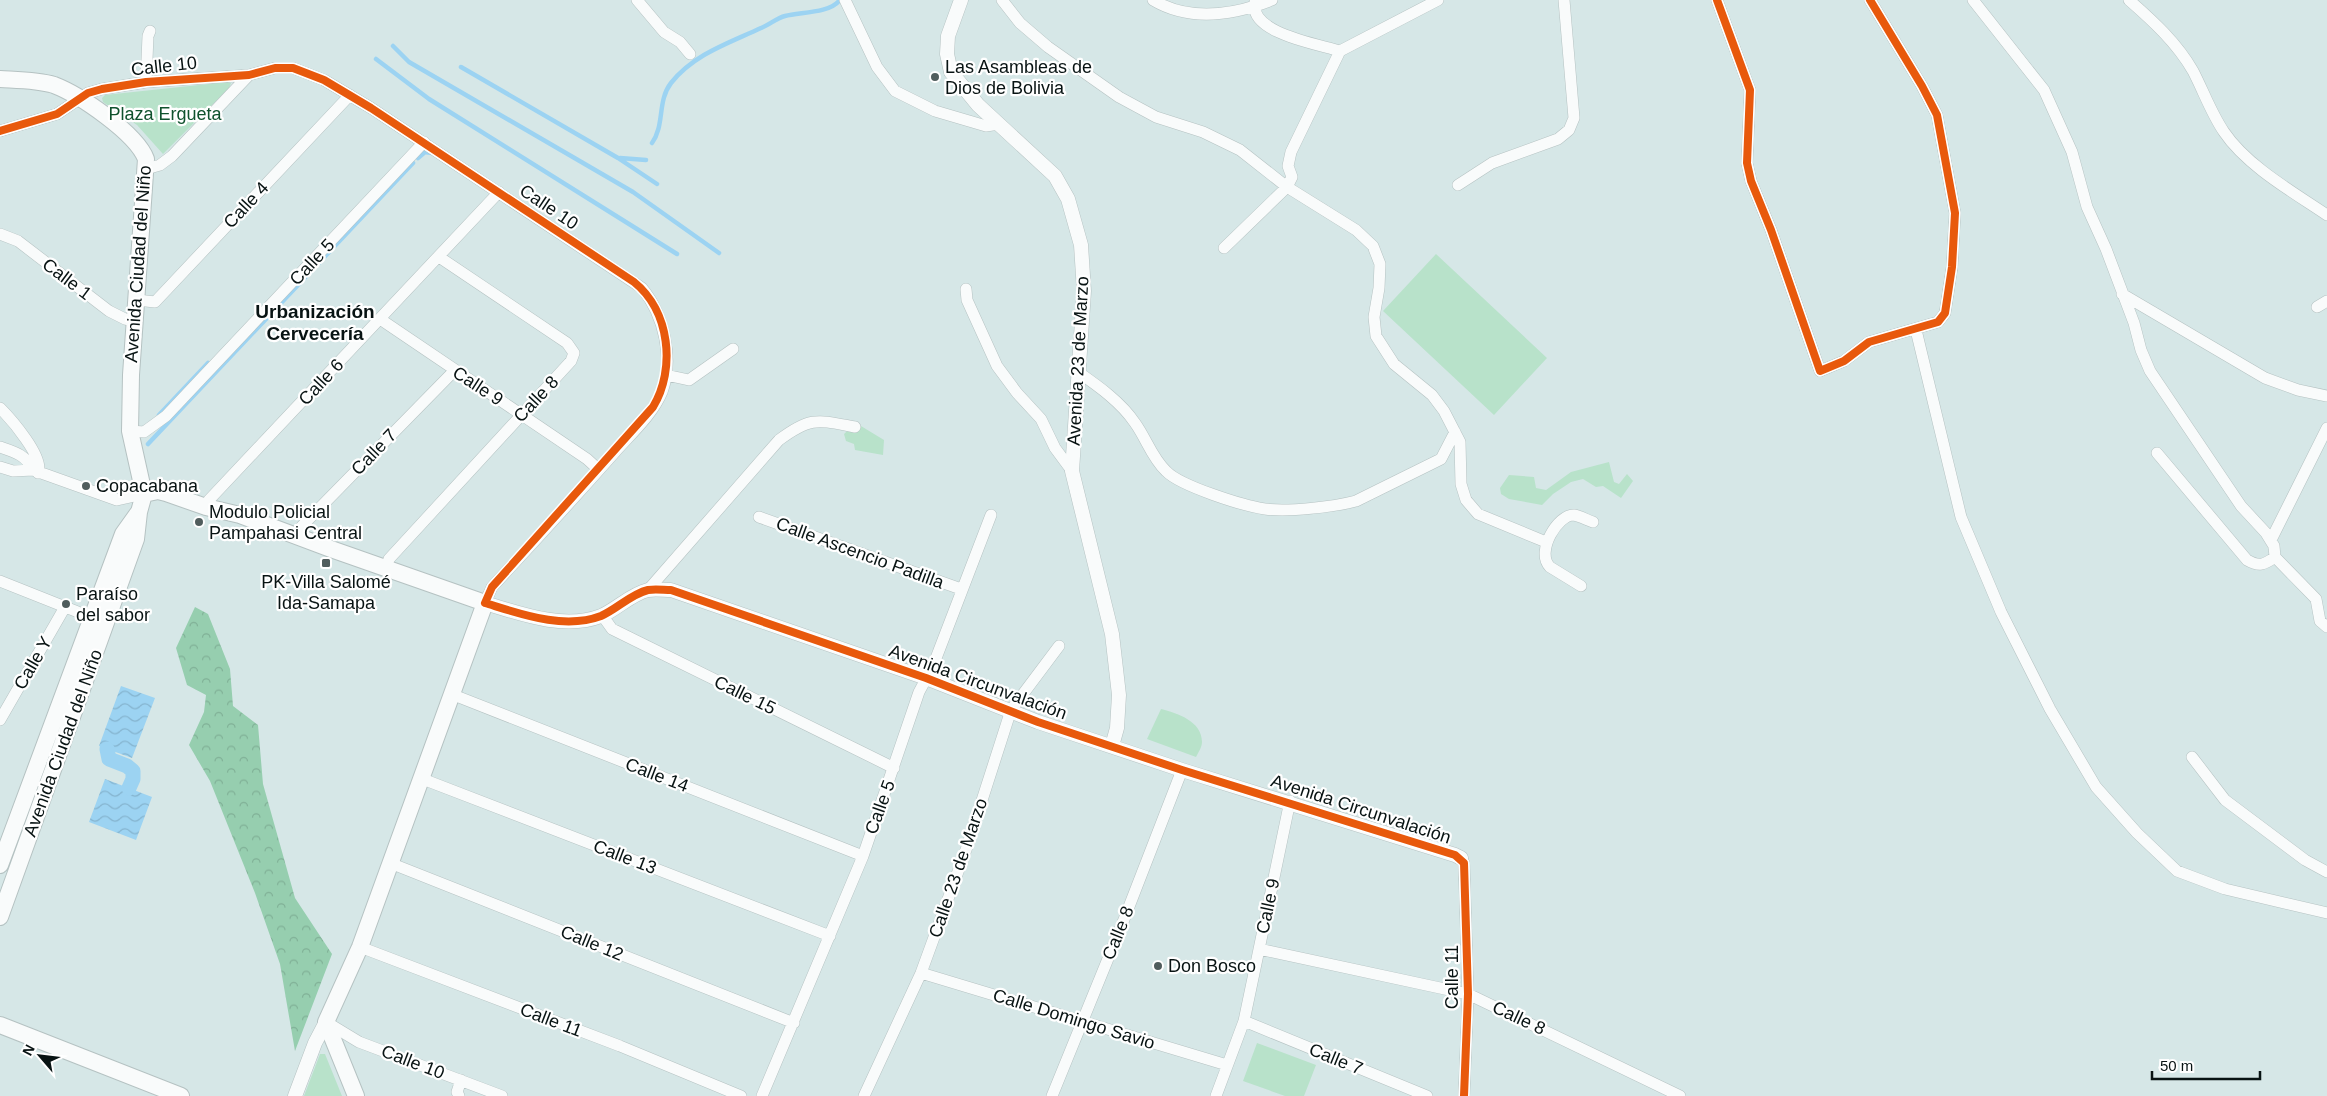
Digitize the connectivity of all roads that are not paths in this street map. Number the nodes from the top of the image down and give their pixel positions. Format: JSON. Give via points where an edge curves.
{"nodes":[{"id":1,"x":637,"y":0,"type":"edge"},
{"id":2,"x":845,"y":0,"type":"edge"},
{"id":3,"x":961,"y":0,"type":"edge"},
{"id":4,"x":1002,"y":0,"type":"edge"},
{"id":5,"x":1153,"y":0,"type":"edge"},
{"id":6,"x":1272,"y":0,"type":"edge"},
{"id":7,"x":1438,"y":0,"type":"edge"},
{"id":8,"x":1564,"y":0,"type":"edge"},
{"id":9,"x":1717,"y":0,"type":"edge"},
{"id":10,"x":1870,"y":0,"type":"edge"},
{"id":11,"x":1973,"y":0,"type":"edge"},
{"id":12,"x":2129,"y":0,"type":"edge"},
{"id":13,"x":1254,"y":4,"type":"edge"},
{"id":14,"x":150,"y":31,"type":"dead end"},
{"id":15,"x":1340,"y":51,"type":"junction"},
{"id":16,"x":690,"y":54,"type":"dead end"},
{"id":17,"x":249,"y":75,"type":"junction"},
{"id":18,"x":0,"y":79,"type":"edge"},
{"id":19,"x":146,"y":82,"type":"junction"},
{"id":20,"x":350,"y":95,"type":"junction"},
{"id":21,"x":78,"y":100,"type":"junction"},
{"id":22,"x":999,"y":124,"type":"junction"},
{"id":23,"x":0,"y":131,"type":"edge"},
{"id":24,"x":424,"y":142,"type":"junction"},
{"id":25,"x":146,"y":169,"type":"junction"},
{"id":26,"x":1458,"y":185,"type":"dead end"},
{"id":27,"x":1287,"y":187,"type":"junction"},
{"id":28,"x":499,"y":192,"type":"junction"},
{"id":29,"x":2327,"y":215,"type":"edge"},
{"id":30,"x":0,"y":234,"type":"edge"},
{"id":31,"x":1224,"y":248,"type":"dead end"},
{"id":32,"x":439,"y":257,"type":"junction"},
{"id":33,"x":966,"y":289,"type":"dead end"},
{"id":34,"x":2122,"y":294,"type":"junction"},
{"id":35,"x":138,"y":300,"type":"junction"},
{"id":36,"x":380,"y":319,"type":"junction"},
{"id":37,"x":135,"y":321,"type":"junction"},
{"id":38,"x":1916,"y":330,"type":"junction"},
{"id":39,"x":734,"y":349,"type":"dead end"},
{"id":40,"x":454,"y":370,"type":"junction"},
{"id":41,"x":1078,"y":372,"type":"junction"},
{"id":42,"x":666,"y":375,"type":"junction"},
{"id":43,"x":2327,"y":396,"type":"edge"},
{"id":44,"x":0,"y":408,"type":"edge"},
{"id":45,"x":522,"y":414,"type":"junction"},
{"id":46,"x":855,"y":427,"type":"dead end"},
{"id":47,"x":2327,"y":428,"type":"edge"},
{"id":48,"x":130,"y":431,"type":"junction"},
{"id":49,"x":1455,"y":432,"type":"junction"},
{"id":50,"x":0,"y":447,"type":"edge"},
{"id":51,"x":2158,"y":453,"type":"dead end"},
{"id":52,"x":0,"y":467,"type":"edge"},
{"id":53,"x":599,"y":470,"type":"junction"},
{"id":54,"x":1072,"y":471,"type":"junction"},
{"id":55,"x":36,"y":472,"type":"junction"},
{"id":56,"x":144,"y":494,"type":"junction"},
{"id":57,"x":206,"y":508,"type":"junction"},
{"id":58,"x":991,"y":514,"type":"dead end"},
{"id":59,"x":759,"y":517,"type":"dead end"},
{"id":60,"x":1593,"y":522,"type":"dead end"},
{"id":61,"x":298,"y":536,"type":"junction"},
{"id":62,"x":2271,"y":540,"type":"junction"},
{"id":63,"x":1546,"y":542,"type":"junction"},
{"id":64,"x":2275,"y":557,"type":"junction"},
{"id":65,"x":386,"y":569,"type":"junction"},
{"id":66,"x":0,"y":580,"type":"edge"},
{"id":67,"x":1581,"y":586,"type":"dead end"},
{"id":68,"x":961,"y":589,"type":"junction"},
{"id":69,"x":648,"y":590,"type":"junction"},
{"id":70,"x":485,"y":603,"type":"junction"},
{"id":71,"x":65,"y":607,"type":"junction"},
{"id":72,"x":602,"y":615,"type":"junction"},
{"id":73,"x":100,"y":620,"type":"junction"},
{"id":74,"x":2327,"y":626,"type":"edge"},
{"id":75,"x":1059,"y":646,"type":"dead end"},
{"id":76,"x":926,"y":678,"type":"junction"},
{"id":77,"x":451,"y":694,"type":"junction"},
{"id":78,"x":1011,"y":710,"type":"junction"},
{"id":79,"x":0,"y":720,"type":"edge"},
{"id":80,"x":1112,"y":746,"type":"junction"},
{"id":81,"x":2192,"y":757,"type":"dead end"},
{"id":82,"x":894,"y":768,"type":"junction"},
{"id":83,"x":1182,"y":770,"type":"junction"},
{"id":84,"x":420,"y":778,"type":"junction"},
{"id":85,"x":1290,"y":801,"type":"junction"},
{"id":86,"x":2,"y":854,"type":"edge"},
{"id":87,"x":863,"y":856,"type":"junction"},
{"id":88,"x":22,"y":857,"type":"junction"},
{"id":89,"x":1462,"y":858,"type":"joint"},
{"id":90,"x":390,"y":863,"type":"junction"},
{"id":91,"x":2327,"y":872,"type":"edge"},
{"id":92,"x":7,"y":876,"type":"edge"},
{"id":93,"x":2327,"y":913,"type":"edge"},
{"id":94,"x":0,"y":916,"type":"edge"},
{"id":95,"x":830,"y":936,"type":"junction"},
{"id":96,"x":360,"y":947,"type":"junction"},
{"id":97,"x":1259,"y":949,"type":"junction"},
{"id":98,"x":921,"y":972,"type":"junction"},
{"id":99,"x":1468,"y":994,"type":"junction"},
{"id":100,"x":326,"y":1022,"type":"junction"},
{"id":101,"x":1082,"y":1022,"type":"junction"},
{"id":102,"x":1244,"y":1022,"type":"junction"},
{"id":103,"x":794,"y":1023,"type":"junction"},
{"id":104,"x":0,"y":1025,"type":"edge"},
{"id":105,"x":1227,"y":1065,"type":"junction"},
{"id":106,"x":461,"y":1080,"type":"junction"},
{"id":107,"x":181,"y":1096,"type":"edge"},
{"id":108,"x":295,"y":1096,"type":"edge"},
{"id":109,"x":356,"y":1096,"type":"edge"},
{"id":110,"x":459,"y":1096,"type":"edge"},
{"id":111,"x":502,"y":1096,"type":"edge"},
{"id":112,"x":741,"y":1096,"type":"edge"},
{"id":113,"x":762,"y":1096,"type":"edge"},
{"id":114,"x":864,"y":1096,"type":"edge"},
{"id":115,"x":1052,"y":1096,"type":"edge"},
{"id":116,"x":1216,"y":1096,"type":"edge"},
{"id":117,"x":1428,"y":1096,"type":"edge"},
{"id":118,"x":1464,"y":1096,"type":"edge"},
{"id":119,"x":1680,"y":1096,"type":"edge"}],
"edges":[{"from":1,"to":16,"type":"street","via":[[664,32],[680,42]]},
{"from":2,"to":22,"type":"street","via":[[877,67],[894,91],[935,112],[986,126]]},
{"from":3,"to":22,"type":"street","name":"Avenida 23 de Marzo","via":[[948,36],[951,72]]},
{"from":4,"to":27,"type":"street","via":[[1020,23],[1048,47],[1119,97],[1156,117],[1227,143]]},
{"from":5,"to":13,"type":"street","via":[[1190,14],[1221,13]]},
{"from":6,"to":13,"type":"street"},
{"from":7,"to":15,"type":"street"},
{"from":8,"to":26,"type":"street","via":[[1574,118],[1569,130],[1558,139],[1492,163]]},
{"from":9,"to":38,"type":"street","via":[[1750,90],[1747,163],[1751,180],[1820,370],[1844,361],[1869,342]]},
{"from":10,"to":38,"type":"street","via":[[1937,115],[1955,213],[1954,251],[1945,313],[1938,322]]},
{"from":11,"to":34,"type":"street","via":[[2044,90],[2072,152],[2087,207]]},
{"from":12,"to":29,"type":"street","via":[[2176,46],[2192,69],[2223,132],[2236,148],[2277,183]]},
{"from":13,"to":15,"type":"street","via":[[1256,16],[1277,32]]},
{"from":14,"to":19,"type":"street"},
{"from":15,"to":27,"type":"street","via":[[1291,152],[1288,166],[1292,177]]},
{"from":17,"to":19,"type":"street","name":"Calle 10"},
{"from":17,"to":20,"type":"street","name":"Calle 10","via":[[275,68],[293,68]]},
{"from":17,"to":25,"type":"street","via":[[172,156],[160,165]]},
{"from":18,"to":21,"type":"main road","name":"Avenida Ciudad del Niño","via":[[53,85]]},
{"from":19,"to":21,"type":"street","name":"Calle 10","via":[[102,89]]},
{"from":20,"to":24,"type":"street","name":"Calle 10"},
{"from":20,"to":35,"type":"street","name":"Calle 4","via":[[155,302]]},
{"from":21,"to":23,"type":"street","name":"Calle 10","via":[[57,114]]},
{"from":21,"to":25,"type":"main road","name":"Avenida Ciudad del Niño","via":[[127,133],[142,151]]},
{"from":22,"to":41,"type":"street","name":"Avenida 23 de Marzo","via":[[1055,176],[1076,221],[1084,269]]},
{"from":24,"to":28,"type":"street","name":"Calle 10"},
{"from":24,"to":48,"type":"street","name":"Calle 5","via":[[166,416],[144,432]]},
{"from":25,"to":35,"type":"main road","name":"Avenida Ciudad del Niño"},
{"from":27,"to":31,"type":"street"},
{"from":27,"to":49,"type":"street","via":[[1356,230],[1373,246],[1380,264],[1374,317],[1376,336],[1394,364],[1432,395]]},
{"from":28,"to":32,"type":"street","name":"Calle 6"},
{"from":28,"to":42,"type":"street","name":"Calle 10","via":[[642,288],[655,306],[664,336],[668,364]]},
{"from":30,"to":37,"type":"street","name":"Calle 1","via":[[18,241],[109,311]]},
{"from":32,"to":36,"type":"street","name":"Calle 6"},
{"from":32,"to":45,"type":"street","name":"Calle 8","via":[[572,348],[571,361]]},
{"from":33,"to":54,"type":"street","via":[[967,300],[997,366],[1041,419],[1055,448]]},
{"from":34,"to":43,"type":"street","via":[[2265,378]]},
{"from":34,"to":62,"type":"street","via":[[2150,371],[2241,506]]},
{"from":35,"to":37,"type":"main road","name":"Avenida Ciudad del Niño"},
{"from":36,"to":40,"type":"street","name":"Calle 9"},
{"from":36,"to":57,"type":"street","name":"Calle 6","via":[[209,500]]},
{"from":37,"to":48,"type":"main road","name":"Avenida Ciudad del Niño"},
{"from":38,"to":93,"type":"street","via":[[1961,517],[2001,612],[2050,708],[2096,787],[2137,833],[2178,871],[2225,889]]},
{"from":39,"to":42,"type":"street","via":[[689,380]]},
{"from":40,"to":45,"type":"street","name":"Calle 9"},
{"from":40,"to":61,"type":"street","name":"Calle 7","via":[[302,526]]},
{"from":41,"to":49,"type":"street","via":[[1123,408],[1170,475],[1184,484],[1266,509],[1342,505],[1356,501],[1441,459]]},
{"from":41,"to":54,"type":"street","name":"Avenida 23 de Marzo"},
{"from":42,"to":53,"type":"street","name":"Calle 10","via":[[662,393],[653,407]]},
{"from":44,"to":55,"type":"street","via":[[32,448],[39,462]]},
{"from":45,"to":53,"type":"street","name":"Calle 9"},
{"from":45,"to":65,"type":"street","name":"Calle 8","via":[[389,559]]},
{"from":46,"to":69,"type":"street","via":[[812,421],[779,440]]},
{"from":47,"to":62,"type":"street"},
{"from":48,"to":56,"type":"main road","name":"Avenida Ciudad del Niño"},
{"from":49,"to":63,"type":"street","via":[[1460,442],[1461,484],[1466,500],[1478,514]]},
{"from":50,"to":55,"type":"street","via":[[22,455]]},
{"from":51,"to":64,"type":"street","via":[[2247,560],[2255,565],[2265,565]]},
{"from":52,"to":55,"type":"street","via":[[13,472]]},
{"from":53,"to":70,"type":"street","name":"Calle 10","via":[[492,586]]},
{"from":54,"to":80,"type":"street","name":"Avenida 23 de Marzo","via":[[1112,634],[1119,695],[1117,728]]},
{"from":55,"to":56,"type":"street","via":[[117,500]]},
{"from":56,"to":57,"type":"main road","via":[[158,491]]},
{"from":56,"to":73,"type":"main road","name":"Avenida Ciudad del Niño","via":[[139,512],[123,534]]},
{"from":57,"to":61,"type":"main road","via":[[240,515]]},
{"from":58,"to":68,"type":"street","name":"Calle 5"},
{"from":59,"to":68,"type":"street","name":"Calle Ascencio Padilla"},
{"from":60,"to":63,"type":"street","via":[[1574,515],[1567,516]]},
{"from":61,"to":65,"type":"main road"},
{"from":62,"to":64,"type":"street"},
{"from":63,"to":67,"type":"street","via":[[1543,551],[1545,563]]},
{"from":64,"to":74,"type":"street","via":[[2316,599],[2320,620]]},
{"from":65,"to":70,"type":"main road"},
{"from":66,"to":71,"type":"street"},
{"from":68,"to":76,"type":"street","name":"Calle 5"},
{"from":69,"to":72,"type":"street"},
{"from":69,"to":76,"type":"street","name":"Avenida Circunvalación","via":[[671,590]]},
{"from":70,"to":72,"type":"street","via":[[558,620],[586,620]]},
{"from":70,"to":77,"type":"main road"},
{"from":71,"to":73,"type":"street"},
{"from":71,"to":79,"type":"street","name":"Calle Y"},
{"from":72,"to":82,"type":"street","name":"Calle 15","via":[[612,629]]},
{"from":73,"to":86,"type":"main road","name":"Avenida Ciudad del Niño"},
{"from":73,"to":88,"type":"main road","name":"Avenida Ciudad del Niño"},
{"from":75,"to":78,"type":"street","name":"Calle 23 de Marzo"},
{"from":76,"to":78,"type":"street","name":"Avenida Circunvalación"},
{"from":76,"to":82,"type":"street","name":"Calle 5"},
{"from":77,"to":84,"type":"main road"},
{"from":77,"to":87,"type":"street","name":"Calle 14"},
{"from":78,"to":80,"type":"street","name":"Avenida Circunvalación"},
{"from":78,"to":98,"type":"street","name":"Calle 23 de Marzo","via":[[967,847]]},
{"from":80,"to":83,"type":"street","name":"Avenida Circunvalación"},
{"from":81,"to":91,"type":"street","via":[[2225,800],[2305,860]]},
{"from":82,"to":87,"type":"street","name":"Calle 5"},
{"from":83,"to":85,"type":"street","name":"Avenida Circunvalación"},
{"from":83,"to":101,"type":"street","name":"Calle 8"},
{"from":84,"to":90,"type":"main road"},
{"from":84,"to":95,"type":"street","name":"Calle 13"},
{"from":85,"to":89,"type":"street","name":"Avenida Circunvalación"},
{"from":85,"to":97,"type":"street","name":"Calle 9"},
{"from":86,"to":88,"type":"street"},
{"from":87,"to":95,"type":"street","name":"Calle 5"},
{"from":88,"to":92,"type":"main road","name":"Avenida Ciudad del Niño"},
{"from":89,"to":99,"type":"street","name":"Calle 11"},
{"from":90,"to":96,"type":"main road"},
{"from":90,"to":103,"type":"street","name":"Calle 12"},
{"from":92,"to":94,"type":"main road","name":"Avenida Ciudad del Niño"},
{"from":95,"to":103,"type":"street","name":"Calle 5"},
{"from":96,"to":100,"type":"main road"},
{"from":96,"to":112,"type":"street","name":"Calle 11"},
{"from":97,"to":99,"type":"street","name":"Calle 8"},
{"from":97,"to":102,"type":"street","name":"Calle 9"},
{"from":98,"to":101,"type":"street","name":"Calle Domingo Savio"},
{"from":98,"to":114,"type":"street","name":"Calle 23 de Marzo"},
{"from":99,"to":118,"type":"street","name":"Calle 11"},
{"from":99,"to":119,"type":"street","name":"Calle 8"},
{"from":100,"to":106,"type":"street","name":"Calle 10","via":[[359,1042]]},
{"from":100,"to":108,"type":"street","via":[[314,1043]]},
{"from":100,"to":109,"type":"main road"},
{"from":101,"to":105,"type":"street","name":"Calle Domingo Savio"},
{"from":101,"to":115,"type":"street","name":"Calle 8"},
{"from":102,"to":105,"type":"street","name":"Calle 9"},
{"from":102,"to":117,"type":"street","name":"Calle 7"},
{"from":103,"to":113,"type":"street","name":"Calle 5"},
{"from":104,"to":107,"type":"main road"},
{"from":105,"to":116,"type":"street","name":"Calle 9"},
{"from":106,"to":110,"type":"street"},
{"from":106,"to":111,"type":"street","name":"Calle 10"}]}
